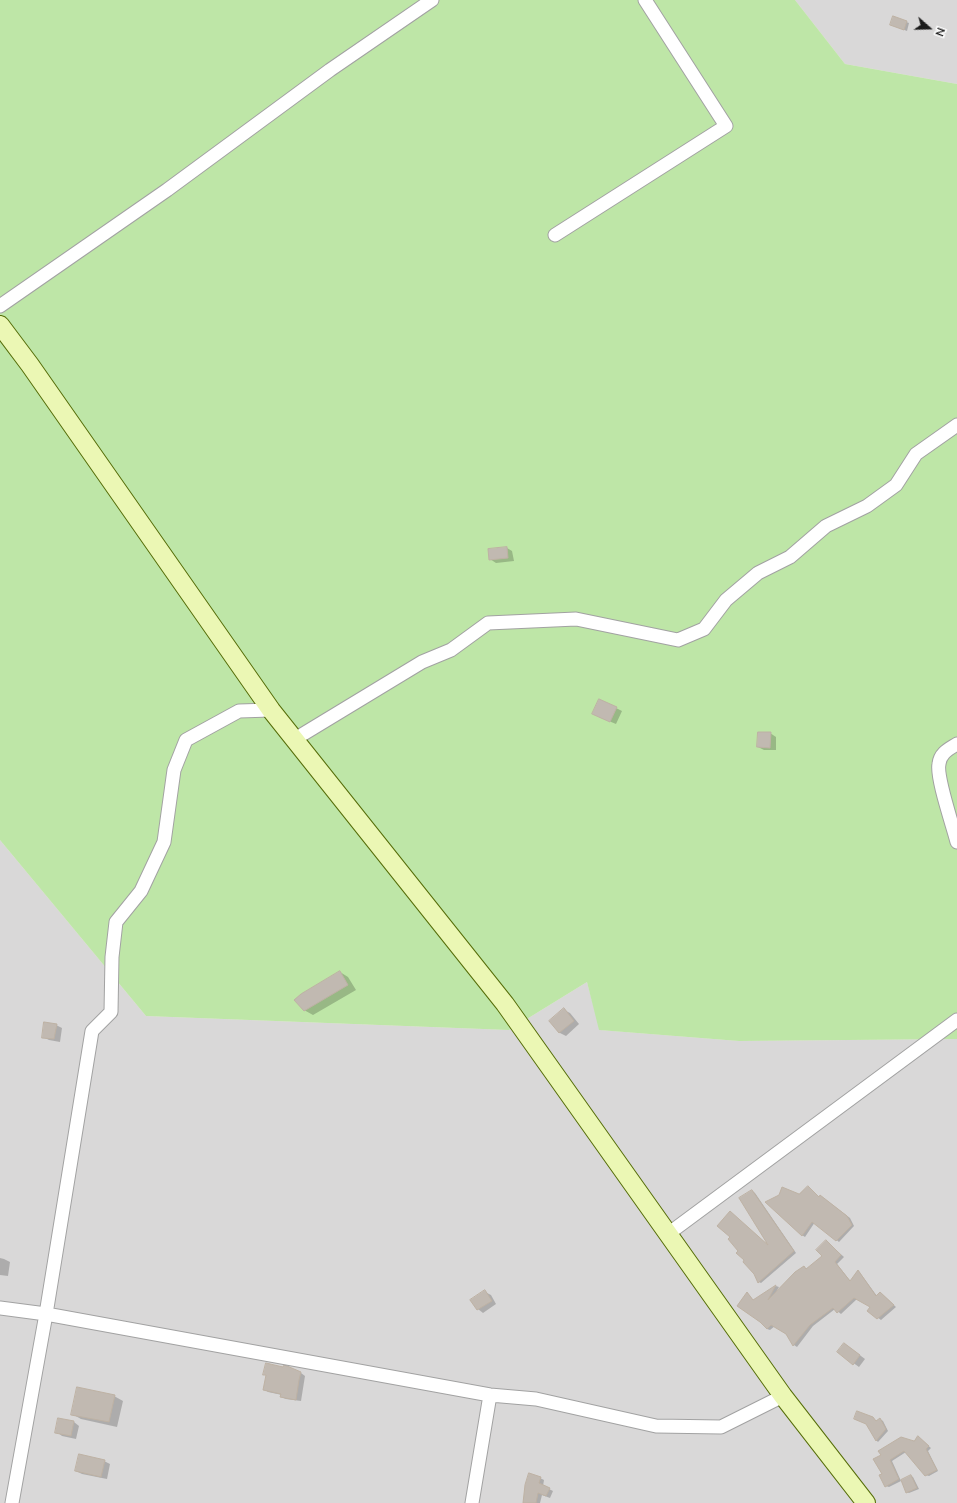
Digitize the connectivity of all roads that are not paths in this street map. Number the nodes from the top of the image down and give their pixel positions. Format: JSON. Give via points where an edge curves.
{"nodes":[{"id":1,"x":432,"y":0,"type":"edge"},
{"id":2,"x":645,"y":0,"type":"edge"},
{"id":3,"x":555,"y":235,"type":"dead end"},
{"id":4,"x":0,"y":306,"type":"edge"},
{"id":5,"x":0,"y":325,"type":"edge"},
{"id":6,"x":957,"y":425,"type":"edge"},
{"id":7,"x":271,"y":710,"type":"junction"},
{"id":8,"x":295,"y":739,"type":"junction"},
{"id":9,"x":957,"y":744,"type":"edge"},
{"id":10,"x":957,"y":842,"type":"edge"},
{"id":11,"x":957,"y":1020,"type":"edge"},
{"id":12,"x":668,"y":1234,"type":"junction"},
{"id":13,"x":0,"y":1308,"type":"edge"},
{"id":14,"x":46,"y":1314,"type":"junction"},
{"id":15,"x":490,"y":1395,"type":"junction"},
{"id":16,"x":783,"y":1396,"type":"junction"},
{"id":17,"x":12,"y":1503,"type":"edge"},
{"id":18,"x":472,"y":1503,"type":"edge"},
{"id":19,"x":866,"y":1503,"type":"edge"}],
"edges":[{"from":1,"to":4,"type":"street"},
{"from":2,"to":3,"type":"street","via":[[726,126]]},
{"from":5,"to":7,"type":"street"},
{"from":6,"to":8,"type":"street","via":[[916,454],[896,485],[867,506],[826,526],[790,557],[758,573],[726,600],[704,629],[678,640],[576,619],[488,623],[451,650],[422,662]]},
{"from":7,"to":8,"type":"street"},
{"from":7,"to":14,"type":"street","via":[[238,711],[186,740],[174,770],[164,842],[141,891],[116,922],[112,957],[111,1012],[92,1032]]},
{"from":8,"to":12,"type":"street","via":[[505,1004]]},
{"from":9,"to":10,"type":"street","via":[[943,753],[938,764]]},
{"from":11,"to":12,"type":"street"},
{"from":12,"to":16,"type":"street"},
{"from":13,"to":14,"type":"street"},
{"from":14,"to":15,"type":"street"},
{"from":14,"to":17,"type":"street"},
{"from":15,"to":16,"type":"street","via":[[536,1399],[656,1426],[721,1427]]},
{"from":15,"to":18,"type":"street"},
{"from":16,"to":19,"type":"street"}]}
